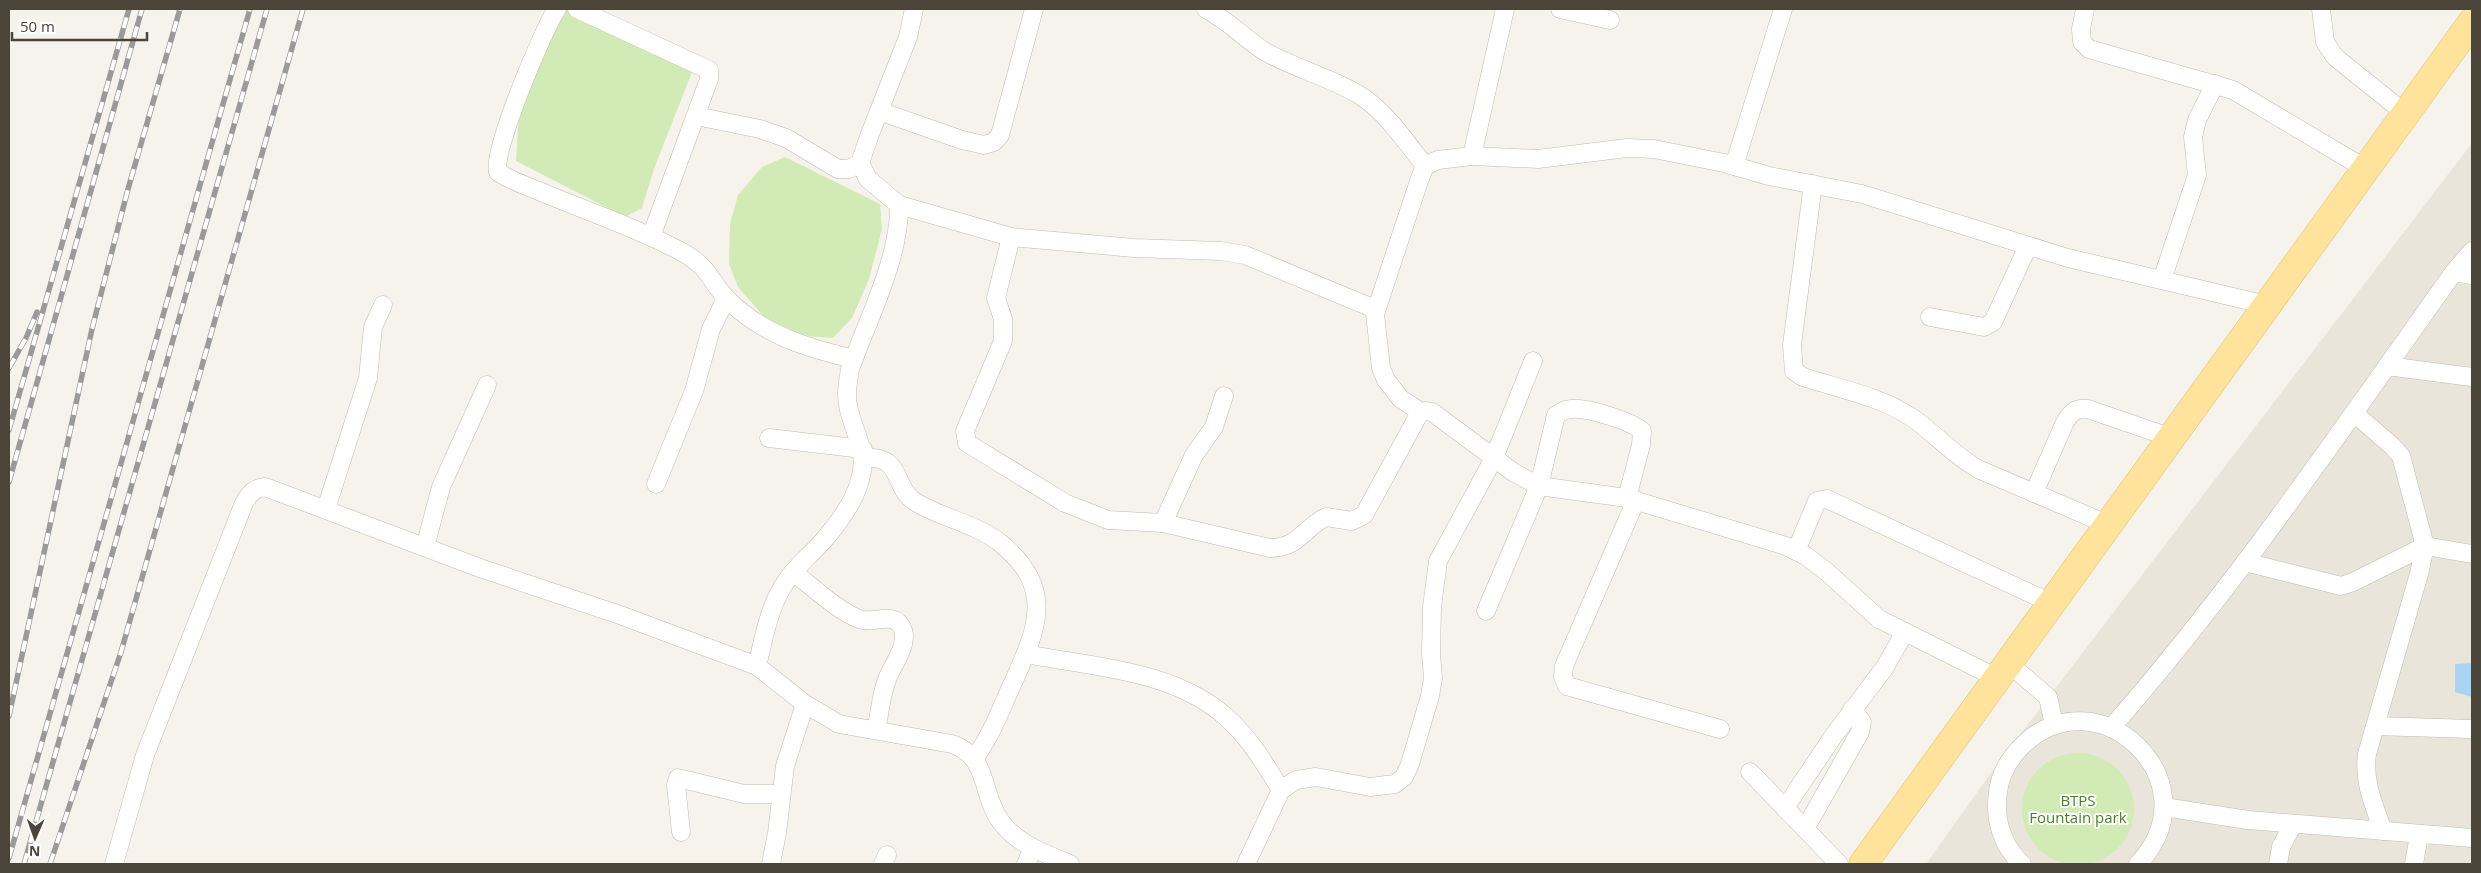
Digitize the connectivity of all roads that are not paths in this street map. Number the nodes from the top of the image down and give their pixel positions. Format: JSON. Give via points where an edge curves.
{"nodes":[{"id":1,"x":557,"y":9,"type":"edge"},
{"id":2,"x":577,"y":9,"type":"edge"},
{"id":3,"x":914,"y":9,"type":"edge"},
{"id":4,"x":1034,"y":9,"type":"edge"},
{"id":5,"x":1206,"y":9,"type":"edge"},
{"id":6,"x":1505,"y":9,"type":"edge"},
{"id":7,"x":1560,"y":9,"type":"edge"},
{"id":8,"x":1783,"y":9,"type":"edge"},
{"id":9,"x":2085,"y":9,"type":"edge"},
{"id":10,"x":2321,"y":9,"type":"edge"},
{"id":11,"x":1610,"y":20,"type":"dead end"},
{"id":12,"x":2472,"y":22,"type":"edge"},
{"id":13,"x":2215,"y":84,"type":"junction"},
{"id":14,"x":879,"y":111,"type":"junction"},
{"id":15,"x":2406,"y":114,"type":"junction"},
{"id":16,"x":696,"y":116,"type":"junction"},
{"id":17,"x":1472,"y":156,"type":"junction"},
{"id":18,"x":860,"y":164,"type":"junction"},
{"id":19,"x":1425,"y":166,"type":"junction"},
{"id":20,"x":1734,"y":166,"type":"junction"},
{"id":21,"x":2366,"y":170,"type":"junction"},
{"id":22,"x":1813,"y":184,"type":"junction"},
{"id":23,"x":899,"y":205,"type":"junction"},
{"id":24,"x":651,"y":237,"type":"junction"},
{"id":25,"x":1011,"y":237,"type":"junction"},
{"id":26,"x":2028,"y":246,"type":"junction"},
{"id":27,"x":2472,"y":251,"type":"edge"},
{"id":28,"x":2454,"y":272,"type":"junction"},
{"id":29,"x":2472,"y":275,"type":"edge"},
{"id":30,"x":2162,"y":280,"type":"junction"},
{"id":31,"x":726,"y":299,"type":"junction"},
{"id":32,"x":2267,"y":305,"type":"junction"},
{"id":33,"x":383,"y":306,"type":"dead end"},
{"id":34,"x":1376,"y":309,"type":"junction"},
{"id":35,"x":1930,"y":317,"type":"dead end"},
{"id":36,"x":854,"y":359,"type":"junction"},
{"id":37,"x":1533,"y":360,"type":"dead end"},
{"id":38,"x":2387,"y":366,"type":"junction"},
{"id":39,"x":2472,"y":377,"type":"edge"},
{"id":40,"x":487,"y":385,"type":"dead end"},
{"id":41,"x":1224,"y":396,"type":"dead end"},
{"id":42,"x":1418,"y":413,"type":"junction"},
{"id":43,"x":2354,"y":413,"type":"junction"},
{"id":44,"x":769,"y":438,"type":"dead end"},
{"id":45,"x":2172,"y":438,"type":"junction"},
{"id":46,"x":863,"y":454,"type":"junction"},
{"id":47,"x":1494,"y":458,"type":"junction"},
{"id":48,"x":656,"y":484,"type":"dead end"},
{"id":49,"x":1539,"y":486,"type":"junction"},
{"id":50,"x":2034,"y":492,"type":"junction"},
{"id":51,"x":1631,"y":499,"type":"junction"},
{"id":52,"x":326,"y":509,"type":"junction"},
{"id":53,"x":1163,"y":523,"type":"junction"},
{"id":54,"x":2109,"y":525,"type":"junction"},
{"id":55,"x":2425,"y":546,"type":"junction"},
{"id":56,"x":424,"y":547,"type":"junction"},
{"id":57,"x":1796,"y":551,"type":"junction"},
{"id":58,"x":2472,"y":554,"type":"edge"},
{"id":59,"x":2245,"y":562,"type":"junction"},
{"id":60,"x":793,"y":572,"type":"junction"},
{"id":61,"x":2051,"y":603,"type":"junction"},
{"id":62,"x":1486,"y":611,"type":"dead end"},
{"id":63,"x":1905,"y":632,"type":"junction"},
{"id":64,"x":1026,"y":654,"type":"junction"},
{"id":65,"x":757,"y":666,"type":"junction"},
{"id":66,"x":2003,"y":671,"type":"junction"},
{"id":67,"x":805,"y":704,"type":"junction"},
{"id":68,"x":1852,"y":709,"type":"junction"},
{"id":69,"x":2054,"y":725,"type":"junction"},
{"id":70,"x":2375,"y":726,"type":"junction"},
{"id":71,"x":2111,"y":728,"type":"junction"},
{"id":72,"x":1720,"y":729,"type":"dead end"},
{"id":73,"x":2472,"y":729,"type":"edge"},
{"id":74,"x":876,"y":730,"type":"junction"},
{"id":75,"x":975,"y":757,"type":"junction"},
{"id":76,"x":1750,"y":772,"type":"dead end"},
{"id":77,"x":1281,"y":790,"type":"junction"},
{"id":78,"x":782,"y":794,"type":"junction"},
{"id":79,"x":2164,"y":807,"type":"junction"},
{"id":80,"x":1785,"y":808,"type":"junction"},
{"id":81,"x":2293,"y":824,"type":"junction"},
{"id":82,"x":1805,"y":829,"type":"junction"},
{"id":83,"x":2383,"y":831,"type":"junction"},
{"id":84,"x":681,"y":832,"type":"dead end"},
{"id":85,"x":2419,"y":835,"type":"junction"},
{"id":86,"x":2472,"y":838,"type":"edge"},
{"id":87,"x":1033,"y":848,"type":"junction"},
{"id":88,"x":114,"y":864,"type":"edge"},
{"id":89,"x":771,"y":864,"type":"edge"},
{"id":90,"x":1026,"y":864,"type":"edge"},
{"id":91,"x":1070,"y":864,"type":"edge"},
{"id":92,"x":1246,"y":864,"type":"edge"},
{"id":93,"x":1839,"y":864,"type":"edge"},
{"id":94,"x":1863,"y":864,"type":"edge"},
{"id":95,"x":2022,"y":864,"type":"edge"},
{"id":96,"x":2138,"y":864,"type":"edge"},
{"id":97,"x":2278,"y":864,"type":"edge"},
{"id":98,"x":2414,"y":864,"type":"edge"}],
"edges":[{"from":1,"to":24,"type":"street","via":[[509,121],[496,168],[504,176]]},
{"from":2,"to":16,"type":"street","via":[[709,70]]},
{"from":3,"to":14,"type":"street","via":[[905,46]]},
{"from":4,"to":14,"type":"street","via":[[1000,135],[994,142],[984,145],[962,140]]},
{"from":5,"to":19,"type":"street","via":[[1235,26],[1262,50],[1362,96],[1388,120]]},
{"from":6,"to":17,"type":"street"},
{"from":7,"to":11,"type":"street"},
{"from":8,"to":20,"type":"street"},
{"from":9,"to":13,"type":"street","via":[[2080,29],[2082,42],[2090,49]]},
{"from":10,"to":15,"type":"street","via":[[2325,42],[2335,57]]},
{"from":12,"to":15,"type":"main road"},
{"from":13,"to":21,"type":"street","via":[[2233,90]]},
{"from":13,"to":30,"type":"street","via":[[2197,120],[2193,137],[2197,175]]},
{"from":14,"to":18,"type":"street"},
{"from":15,"to":21,"type":"main road"},
{"from":16,"to":18,"type":"street","via":[[749,126],[786,138],[838,169]]},
{"from":16,"to":24,"type":"street"},
{"from":17,"to":19,"type":"street","via":[[1438,160]]},
{"from":17,"to":20,"type":"street","via":[[1538,159],[1636,148]]},
{"from":18,"to":23,"type":"street","via":[[868,179]]},
{"from":19,"to":34,"type":"street"},
{"from":20,"to":22,"type":"street"},
{"from":21,"to":32,"type":"main road"},
{"from":22,"to":26,"type":"street","via":[[1862,194]]},
{"from":22,"to":50,"type":"street","via":[[1792,345],[1794,371],[1803,377],[1893,407],[1927,429],[1958,458]]},
{"from":23,"to":25,"type":"street"},
{"from":23,"to":36,"type":"street","via":[[894,251]]},
{"from":24,"to":31,"type":"street","via":[[697,261]]},
{"from":25,"to":34,"type":"street","via":[[1245,255]]},
{"from":25,"to":53,"type":"street","via":[[996,298],[1004,324],[1003,340],[964,431],[967,443],[1079,509],[1108,520]]},
{"from":26,"to":30,"type":"street"},
{"from":26,"to":35,"type":"street","via":[[1993,322],[1984,327]]},
{"from":27,"to":28,"type":"street"},
{"from":28,"to":29,"type":"street"},
{"from":28,"to":38,"type":"street"},
{"from":30,"to":32,"type":"street"},
{"from":31,"to":36,"type":"street","via":[[767,331],[817,350]]},
{"from":31,"to":48,"type":"street","via":[[711,329],[694,392]]},
{"from":32,"to":45,"type":"main road"},
{"from":33,"to":52,"type":"street","via":[[373,327],[368,378]]},
{"from":34,"to":42,"type":"street","via":[[1386,380]]},
{"from":36,"to":46,"type":"street","via":[[847,398]]},
{"from":37,"to":47,"type":"street"},
{"from":38,"to":39,"type":"street"},
{"from":38,"to":43,"type":"street"},
{"from":40,"to":56,"type":"street","via":[[441,487]]},
{"from":41,"to":53,"type":"street","via":[[1214,427],[1194,455]]},
{"from":42,"to":47,"type":"street","via":[[1432,412]]},
{"from":42,"to":53,"type":"street","via":[[1371,505],[1358,519],[1326,517],[1294,542],[1279,548]]},
{"from":43,"to":55,"type":"street","via":[[2400,456]]},
{"from":43,"to":59,"type":"street"},
{"from":44,"to":46,"type":"street"},
{"from":45,"to":50,"type":"street","via":[[2079,408],[2071,412],[2065,422]]},
{"from":45,"to":54,"type":"main road"},
{"from":46,"to":60,"type":"street","via":[[860,482],[848,506],[823,542]]},
{"from":46,"to":64,"type":"street","via":[[884,459],[890,464],[913,501],[987,534],[1025,569],[1033,584],[1038,608],[1034,634]]},
{"from":47,"to":49,"type":"street"},
{"from":47,"to":77,"type":"street","via":[[1438,561],[1432,607],[1432,687],[1404,776],[1395,784],[1370,787],[1305,777]]},
{"from":49,"to":51,"type":"street"},
{"from":49,"to":51,"type":"street","via":[[1556,415],[1573,408],[1621,419],[1642,431]]},
{"from":49,"to":62,"type":"street"},
{"from":50,"to":54,"type":"street"},
{"from":51,"to":57,"type":"street"},
{"from":51,"to":72,"type":"street","via":[[1562,677],[1568,686]]},
{"from":52,"to":56,"type":"street"},
{"from":52,"to":88,"type":"street","via":[[265,486],[258,487],[247,498],[145,755]]},
{"from":54,"to":61,"type":"main road"},
{"from":55,"to":58,"type":"street"},
{"from":55,"to":59,"type":"street","via":[[2341,586]]},
{"from":55,"to":70,"type":"street"},
{"from":56,"to":65,"type":"street"},
{"from":57,"to":61,"type":"street","via":[[1818,501],[1827,499]]},
{"from":57,"to":63,"type":"street","via":[[1827,572],[1878,619]]},
{"from":59,"to":71,"type":"street","via":[[2169,662]]},
{"from":60,"to":65,"type":"street","via":[[776,600]]},
{"from":60,"to":74,"type":"street","via":[[851,615],[869,621],[891,619],[903,631],[902,646],[887,679]]},
{"from":61,"to":66,"type":"main road"},
{"from":63,"to":66,"type":"street"},
{"from":63,"to":68,"type":"street","via":[[1885,667]]},
{"from":64,"to":75,"type":"street","via":[[990,735]]},
{"from":64,"to":77,"type":"street","via":[[1163,680],[1196,695],[1241,732]]},
{"from":65,"to":67,"type":"street"},
{"from":66,"to":69,"type":"street","via":[[2048,697]]},
{"from":66,"to":94,"type":"main road"},
{"from":67,"to":74,"type":"street","via":[[839,724]]},
{"from":67,"to":78,"type":"street","via":[[785,766]]},
{"from":68,"to":80,"type":"street"},
{"from":68,"to":82,"type":"street","via":[[1862,722],[1860,732]]},
{"from":69,"to":71,"type":"street","via":[[2083,722]]},
{"from":69,"to":95,"type":"street","via":[[2030,737],[2011,756],[1999,780],[1996,807],[2000,833]]},
{"from":70,"to":73,"type":"street"},
{"from":70,"to":83,"type":"street","via":[[2365,770]]},
{"from":71,"to":79,"type":"street","via":[[2133,740],[2150,759],[2160,782]]},
{"from":74,"to":75,"type":"street","via":[[952,744]]},
{"from":75,"to":87,"type":"street","via":[[1000,822]]},
{"from":76,"to":80,"type":"street"},
{"from":77,"to":92,"type":"street"},
{"from":78,"to":84,"type":"street","via":[[744,794],[678,778]]},
{"from":78,"to":89,"type":"street"},
{"from":79,"to":81,"type":"street"},
{"from":79,"to":96,"type":"street","via":[[2159,831],[2148,853]]},
{"from":80,"to":82,"type":"street"},
{"from":81,"to":83,"type":"street"},
{"from":81,"to":97,"type":"street","via":[[2281,847]]},
{"from":82,"to":93,"type":"street"},
{"from":83,"to":85,"type":"street"},
{"from":85,"to":86,"type":"street"},
{"from":85,"to":98,"type":"street"},
{"from":87,"to":90,"type":"street"},
{"from":87,"to":91,"type":"street"}]}
